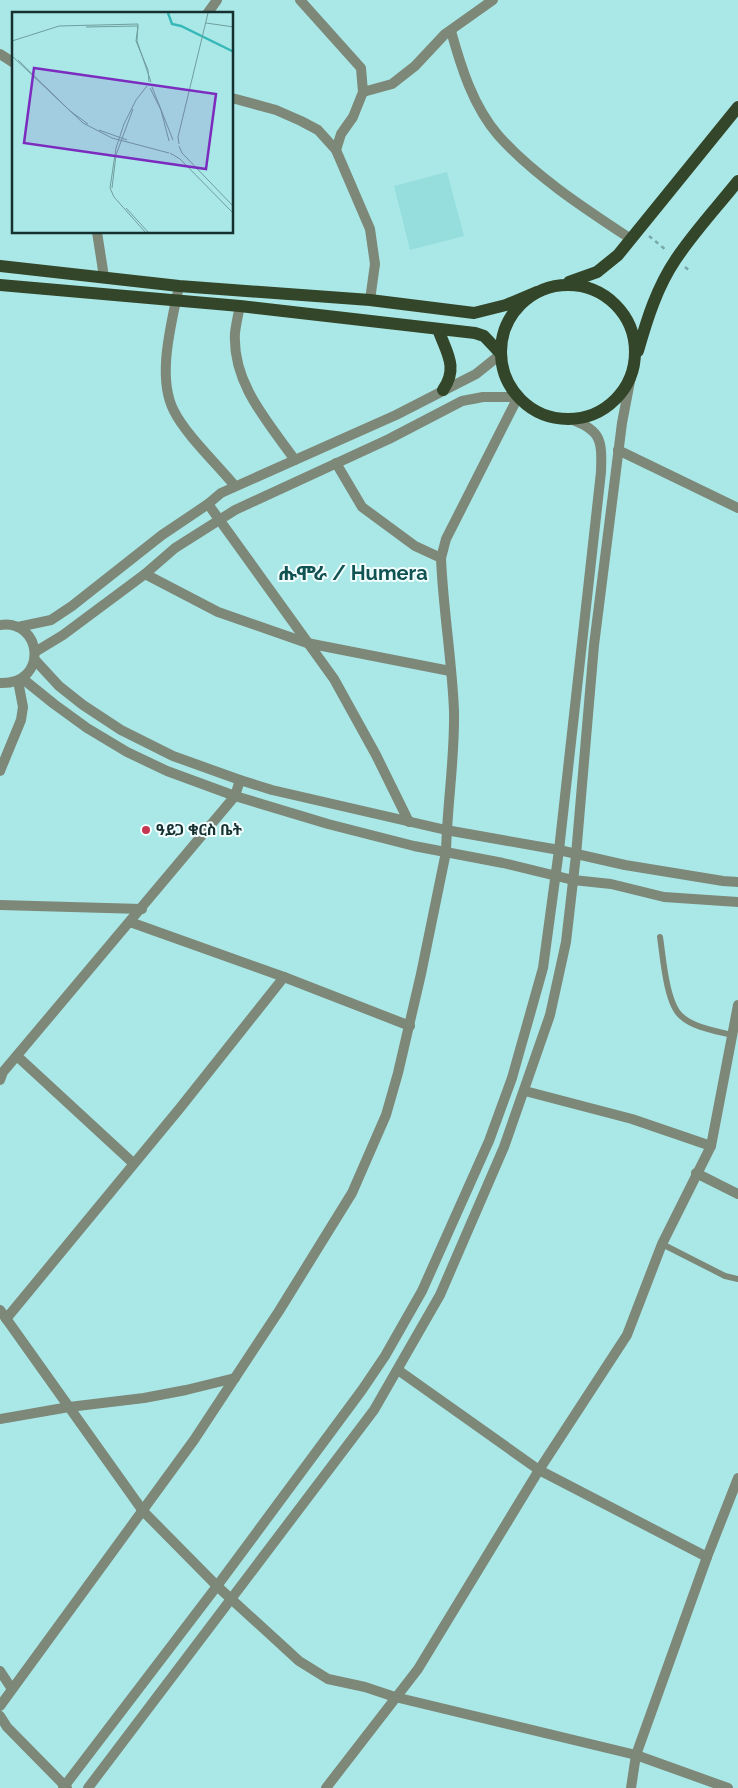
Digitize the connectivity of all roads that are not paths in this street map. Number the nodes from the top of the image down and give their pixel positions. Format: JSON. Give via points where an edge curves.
{"nodes":[{"id":1,"x":218,"y":0,"type":"edge"},
{"id":2,"x":300,"y":0,"type":"edge"},
{"id":3,"x":493,"y":0,"type":"edge"},
{"id":4,"x":209,"y":12,"type":"edge"},
{"id":5,"x":451,"y":30,"type":"junction"},
{"id":6,"x":0,"y":54,"type":"edge"},
{"id":7,"x":12,"y":62,"type":"edge"},
{"id":8,"x":363,"y":92,"type":"junction"},
{"id":9,"x":234,"y":99,"type":"edge"},
{"id":10,"x":738,"y":107,"type":"edge"},
{"id":11,"x":336,"y":150,"type":"junction"},
{"id":12,"x":738,"y":180,"type":"edge"},
{"id":13,"x":96,"y":234,"type":"edge"},
{"id":14,"x":631,"y":239,"type":"junction"},
{"id":15,"x":0,"y":266,"type":"edge"},
{"id":16,"x":104,"y":277,"type":"junction"},
{"id":17,"x":0,"y":285,"type":"edge"},
{"id":18,"x":179,"y":286,"type":"junction"},
{"id":19,"x":552,"y":286,"type":"junction"},
{"id":20,"x":537,"y":292,"type":"junction"},
{"id":21,"x":370,"y":300,"type":"junction"},
{"id":22,"x":176,"y":301,"type":"junction"},
{"id":23,"x":240,"y":306,"type":"junction"},
{"id":24,"x":438,"y":329,"type":"junction"},
{"id":25,"x":501,"y":354,"type":"junction"},
{"id":26,"x":632,"y":372,"type":"junction"},
{"id":27,"x":443,"y":390,"type":"junction"},
{"id":28,"x":518,"y":397,"type":"junction"},
{"id":29,"x":570,"y":419,"type":"junction"},
{"id":30,"x":618,"y":450,"type":"junction"},
{"id":31,"x":295,"y":460,"type":"junction"},
{"id":32,"x":336,"y":463,"type":"junction"},
{"id":33,"x":235,"y":486,"type":"junction"},
{"id":34,"x":208,"y":504,"type":"junction"},
{"id":35,"x":738,"y":508,"type":"edge"},
{"id":36,"x":218,"y":520,"type":"junction"},
{"id":37,"x":441,"y":558,"type":"junction"},
{"id":38,"x":145,"y":574,"type":"junction"},
{"id":39,"x":0,"y":624,"type":"edge"},
{"id":40,"x":18,"y":627,"type":"junction"},
{"id":41,"x":307,"y":643,"type":"junction"},
{"id":42,"x":582,"y":644,"type":"junction"},
{"id":43,"x":594,"y":645,"type":"junction"},
{"id":44,"x":35,"y":656,"type":"junction"},
{"id":45,"x":450,"y":671,"type":"junction"},
{"id":46,"x":20,"y":680,"type":"junction"},
{"id":47,"x":0,"y":684,"type":"edge"},
{"id":48,"x":0,"y":770,"type":"edge"},
{"id":49,"x":240,"y":780,"type":"junction"},
{"id":50,"x":235,"y":796,"type":"junction"},
{"id":51,"x":409,"y":822,"type":"junction"},
{"id":52,"x":446,"y":830,"type":"junction"},
{"id":53,"x":559,"y":850,"type":"junction"},
{"id":54,"x":446,"y":852,"type":"junction"},
{"id":55,"x":576,"y":855,"type":"junction"},
{"id":56,"x":556,"y":876,"type":"junction"},
{"id":57,"x":573,"y":880,"type":"junction"},
{"id":58,"x":738,"y":882,"type":"edge"},
{"id":59,"x":738,"y":902,"type":"edge"},
{"id":60,"x":0,"y":905,"type":"edge"},
{"id":61,"x":142,"y":909,"type":"junction"},
{"id":62,"x":130,"y":922,"type":"junction"},
{"id":63,"x":660,"y":937,"type":"dead end"},
{"id":64,"x":284,"y":977,"type":"junction"},
{"id":65,"x":738,"y":1006,"type":"edge"},
{"id":66,"x":736,"y":1023,"type":"edge"},
{"id":67,"x":410,"y":1026,"type":"junction"},
{"id":68,"x":732,"y":1035,"type":"junction"},
{"id":69,"x":17,"y":1056,"type":"junction"},
{"id":70,"x":1,"y":1075,"type":"edge"},
{"id":71,"x":525,"y":1091,"type":"junction"},
{"id":72,"x":711,"y":1146,"type":"junction"},
{"id":73,"x":134,"y":1163,"type":"junction"},
{"id":74,"x":696,"y":1174,"type":"junction"},
{"id":75,"x":738,"y":1194,"type":"edge"},
{"id":76,"x":461,"y":1205,"type":"junction"},
{"id":77,"x":477,"y":1211,"type":"junction"},
{"id":78,"x":662,"y":1244,"type":"junction"},
{"id":79,"x":738,"y":1279,"type":"edge"},
{"id":80,"x":0,"y":1310,"type":"edge"},
{"id":81,"x":6,"y":1319,"type":"junction"},
{"id":82,"x":398,"y":1370,"type":"junction"},
{"id":83,"x":235,"y":1378,"type":"junction"},
{"id":84,"x":69,"y":1407,"type":"junction"},
{"id":85,"x":0,"y":1418,"type":"edge"},
{"id":86,"x":538,"y":1470,"type":"junction"},
{"id":87,"x":738,"y":1478,"type":"edge"},
{"id":88,"x":143,"y":1510,"type":"junction"},
{"id":89,"x":707,"y":1557,"type":"junction"},
{"id":90,"x":217,"y":1586,"type":"junction"},
{"id":91,"x":231,"y":1598,"type":"junction"},
{"id":92,"x":0,"y":1671,"type":"edge"},
{"id":93,"x":12,"y":1689,"type":"junction"},
{"id":94,"x":395,"y":1697,"type":"junction"},
{"id":95,"x":0,"y":1706,"type":"edge"},
{"id":96,"x":0,"y":1716,"type":"edge"},
{"id":97,"x":636,"y":1755,"type":"junction"},
{"id":98,"x":65,"y":1788,"type":"edge"},
{"id":99,"x":88,"y":1788,"type":"edge"},
{"id":100,"x":326,"y":1788,"type":"edge"},
{"id":101,"x":631,"y":1788,"type":"edge"},
{"id":102,"x":728,"y":1788,"type":"edge"}],
"edges":[{"from":1,"to":4,"type":"street"},
{"from":2,"to":8,"type":"street","via":[[360,68]]},
{"from":3,"to":5,"type":"street"},
{"from":5,"to":8,"type":"street","via":[[392,84]]},
{"from":5,"to":14,"type":"street","via":[[462,70],[498,134],[534,169]]},
{"from":6,"to":7,"type":"street"},
{"from":8,"to":11,"type":"street"},
{"from":9,"to":11,"type":"street","via":[[301,121],[318,130]]},
{"from":10,"to":14,"type":"main road"},
{"from":11,"to":21,"type":"street","via":[[372,237],[375,264]]},
{"from":12,"to":26,"type":"main road","via":[[676,259],[659,289]]},
{"from":13,"to":16,"type":"street"},
{"from":14,"to":19,"type":"main road","via":[[597,272]]},
{"from":15,"to":16,"type":"main road"},
{"from":16,"to":18,"type":"main road"},
{"from":17,"to":22,"type":"main road"},
{"from":18,"to":21,"type":"main road"},
{"from":18,"to":22,"type":"street"},
{"from":19,"to":20,"type":"main road"},
{"from":19,"to":26,"type":"main road","via":[[582,286],[603,294],[615,303],[633,334]]},
{"from":20,"to":21,"type":"main road","via":[[506,306],[474,313]]},
{"from":20,"to":25,"type":"main road","via":[[510,318]]},
{"from":22,"to":23,"type":"main road"},
{"from":22,"to":33,"type":"street","via":[[166,360],[168,395],[181,423]]},
{"from":23,"to":24,"type":"main road"},
{"from":23,"to":31,"type":"street","via":[[235,342],[240,374],[246,390]]},
{"from":24,"to":25,"type":"main road","via":[[484,336]]},
{"from":24,"to":27,"type":"main road","via":[[450,358],[450,380]]},
{"from":25,"to":27,"type":"street","via":[[476,374]]},
{"from":25,"to":28,"type":"main road","via":[[504,373]]},
{"from":26,"to":29,"type":"main road","via":[[623,391],[605,409]]},
{"from":26,"to":30,"type":"street"},
{"from":27,"to":31,"type":"street","via":[[380,423]]},
{"from":28,"to":29,"type":"main road","via":[[542,414]]},
{"from":28,"to":32,"type":"street","via":[[462,401]]},
{"from":28,"to":37,"type":"street","via":[[446,539]]},
{"from":29,"to":42,"type":"street","via":[[587,425],[595,432],[601,445],[601,472]]},
{"from":30,"to":35,"type":"street"},
{"from":30,"to":43,"type":"street"},
{"from":31,"to":33,"type":"street"},
{"from":32,"to":36,"type":"street"},
{"from":32,"to":37,"type":"street","via":[[362,507],[415,546]]},
{"from":33,"to":34,"type":"street"},
{"from":34,"to":36,"type":"street"},
{"from":34,"to":40,"type":"street","via":[[162,534],[51,620]]},
{"from":36,"to":38,"type":"street","via":[[175,548]]},
{"from":36,"to":41,"type":"street"},
{"from":37,"to":45,"type":"street"},
{"from":38,"to":41,"type":"street","via":[[218,612]]},
{"from":38,"to":44,"type":"street"},
{"from":39,"to":40,"type":"street"},
{"from":40,"to":44,"type":"street","via":[[27,633]]},
{"from":41,"to":45,"type":"street"},
{"from":41,"to":51,"type":"street","via":[[334,679]]},
{"from":42,"to":43,"type":"street"},
{"from":42,"to":53,"type":"street"},
{"from":43,"to":55,"type":"street"},
{"from":44,"to":46,"type":"street","via":[[28,674]]},
{"from":44,"to":49,"type":"street","via":[[59,686],[121,730],[173,756]]},
{"from":45,"to":52,"type":"street","via":[[454,710],[453,759]]},
{"from":46,"to":47,"type":"street"},
{"from":46,"to":48,"type":"street","via":[[21,720]]},
{"from":46,"to":50,"type":"street","via":[[86,728],[127,752],[167,771]]},
{"from":49,"to":50,"type":"street"},
{"from":49,"to":51,"type":"street"},
{"from":50,"to":54,"type":"street","via":[[328,824]]},
{"from":50,"to":61,"type":"street"},
{"from":51,"to":52,"type":"street"},
{"from":52,"to":53,"type":"street"},
{"from":52,"to":54,"type":"street"},
{"from":53,"to":55,"type":"street"},
{"from":53,"to":56,"type":"street"},
{"from":54,"to":56,"type":"street"},
{"from":54,"to":67,"type":"street"},
{"from":55,"to":57,"type":"street"},
{"from":55,"to":58,"type":"street"},
{"from":56,"to":57,"type":"street"},
{"from":56,"to":76,"type":"street","via":[[543,968],[512,1078]]},
{"from":57,"to":59,"type":"street","via":[[611,884],[664,897]]},
{"from":57,"to":71,"type":"street","via":[[566,942],[550,1015]]},
{"from":60,"to":61,"type":"street"},
{"from":61,"to":62,"type":"street"},
{"from":62,"to":64,"type":"street"},
{"from":62,"to":69,"type":"street"},
{"from":63,"to":68,"type":"lane","via":[[674,1009],[681,1017],[703,1028]]},
{"from":64,"to":67,"type":"street"},
{"from":64,"to":73,"type":"street"},
{"from":65,"to":66,"type":"street"},
{"from":66,"to":68,"type":"street"},
{"from":67,"to":83,"type":"street","via":[[386,1115],[352,1193]]},
{"from":68,"to":72,"type":"street"},
{"from":69,"to":70,"type":"street"},
{"from":69,"to":73,"type":"street"},
{"from":71,"to":72,"type":"street","via":[[632,1119]]},
{"from":71,"to":77,"type":"street"},
{"from":72,"to":74,"type":"street"},
{"from":73,"to":81,"type":"street"},
{"from":74,"to":75,"type":"street"},
{"from":74,"to":78,"type":"street"},
{"from":76,"to":77,"type":"street"},
{"from":76,"to":90,"type":"street","via":[[422,1291],[385,1356]]},
{"from":77,"to":82,"type":"street","via":[[440,1295]]},
{"from":78,"to":79,"type":"lane","via":[[725,1276]]},
{"from":78,"to":86,"type":"street","via":[[627,1335]]},
{"from":80,"to":81,"type":"street"},
{"from":81,"to":84,"type":"street"},
{"from":82,"to":86,"type":"street"},
{"from":82,"to":91,"type":"street","via":[[374,1410]]},
{"from":83,"to":84,"type":"street","via":[[144,1398]]},
{"from":83,"to":88,"type":"street"},
{"from":84,"to":85,"type":"street"},
{"from":84,"to":88,"type":"street"},
{"from":86,"to":89,"type":"street"},
{"from":86,"to":94,"type":"street","via":[[418,1669]]},
{"from":87,"to":89,"type":"street"},
{"from":88,"to":90,"type":"street"},
{"from":88,"to":93,"type":"street"},
{"from":89,"to":97,"type":"street"},
{"from":90,"to":91,"type":"street"},
{"from":90,"to":98,"type":"street"},
{"from":91,"to":94,"type":"street","via":[[299,1661],[328,1679]]},
{"from":91,"to":99,"type":"street"},
{"from":92,"to":93,"type":"street"},
{"from":93,"to":95,"type":"street"},
{"from":94,"to":97,"type":"street"},
{"from":94,"to":100,"type":"street"},
{"from":96,"to":98,"type":"street"},
{"from":97,"to":101,"type":"street"},
{"from":97,"to":102,"type":"street"}]}
